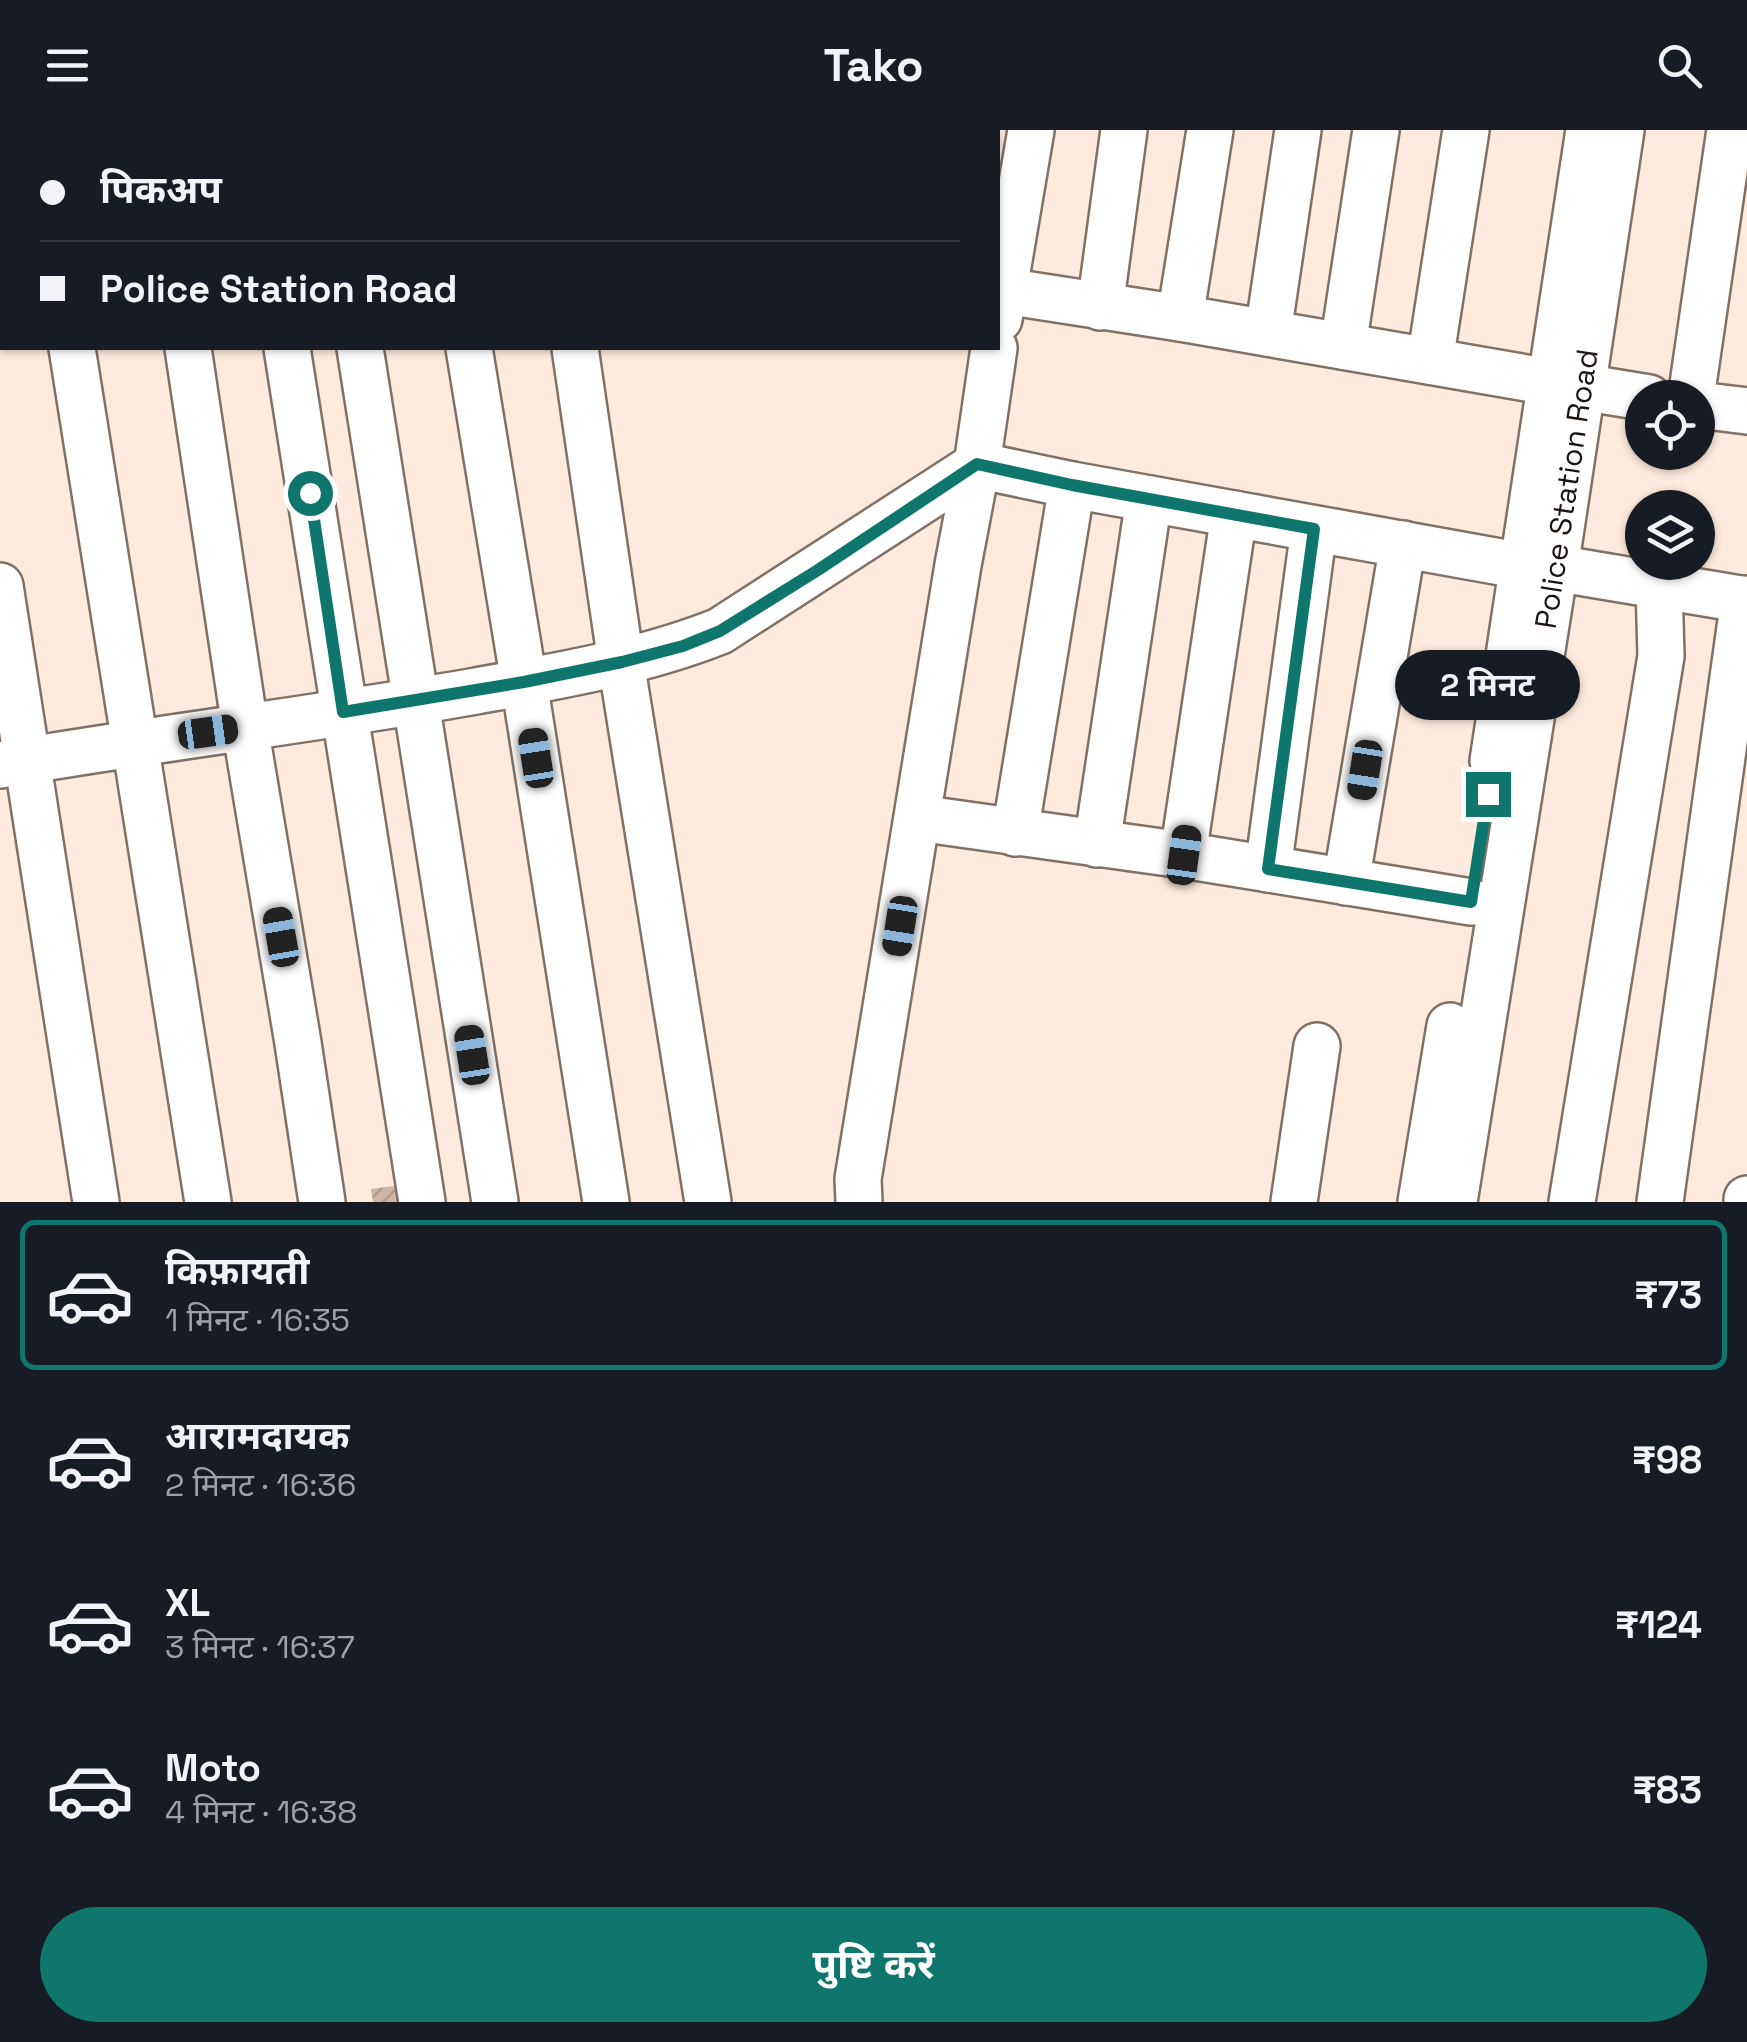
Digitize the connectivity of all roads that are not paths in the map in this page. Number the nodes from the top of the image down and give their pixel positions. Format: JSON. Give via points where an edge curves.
{"nodes":[{"id":1,"x":1031,"y":130,"type":"edge"},
{"id":2,"x":1124,"y":130,"type":"edge"},
{"id":3,"x":1210,"y":130,"type":"edge"},
{"id":4,"x":1298,"y":130,"type":"edge"},
{"id":5,"x":1376,"y":130,"type":"edge"},
{"id":6,"x":1466,"y":130,"type":"edge"},
{"id":7,"x":1589,"y":130,"type":"edge"},
{"id":8,"x":1621,"y":130,"type":"edge"},
{"id":9,"x":1730,"y":130,"type":"edge"},
{"id":10,"x":1000,"y":297,"type":"edge"},
{"id":11,"x":1000,"y":302,"type":"edge"},
{"id":12,"x":1100,"y":307,"type":"junction"},
{"id":13,"x":1180,"y":318,"type":"junction"},
{"id":14,"x":1268,"y":333,"type":"junction"},
{"id":15,"x":1344,"y":346,"type":"junction"},
{"id":16,"x":72,"y":350,"type":"edge"},
{"id":17,"x":188,"y":350,"type":"edge"},
{"id":18,"x":287,"y":350,"type":"edge"},
{"id":19,"x":360,"y":350,"type":"edge"},
{"id":20,"x":469,"y":350,"type":"edge"},
{"id":21,"x":575,"y":350,"type":"edge"},
{"id":22,"x":994,"y":350,"type":"edge"},
{"id":23,"x":1430,"y":361,"type":"junction"},
{"id":24,"x":1694,"y":380,"type":"edge"},
{"id":25,"x":1566,"y":385,"type":"junction"},
{"id":26,"x":1625,"y":394,"type":"edge"},
{"id":27,"x":1715,"y":407,"type":"edge"},
{"id":28,"x":1747,"y":411,"type":"edge"},
{"id":29,"x":977,"y":464,"type":"junction"},
{"id":30,"x":1072,"y":485,"type":"junction"},
{"id":31,"x":1149,"y":498,"type":"junction"},
{"id":32,"x":1234,"y":514,"type":"junction"},
{"id":33,"x":1314,"y":529,"type":"junction"},
{"id":34,"x":1403,"y":544,"type":"junction"},
{"id":35,"x":1539,"y":567,"type":"junction"},
{"id":36,"x":0,"y":586,"type":"edge"},
{"id":37,"x":1659,"y":586,"type":"junction"},
{"id":38,"x":1746,"y":600,"type":"edge"},
{"id":39,"x":622,"y":662,"type":"junction"},
{"id":40,"x":524,"y":682,"type":"junction"},
{"id":41,"x":416,"y":701,"type":"junction"},
{"id":42,"x":343,"y":712,"type":"junction"},
{"id":43,"x":245,"y":727,"type":"junction"},
{"id":44,"x":133,"y":742,"type":"junction"},
{"id":45,"x":14,"y":763,"type":"edge"},
{"id":46,"x":918,"y":818,"type":"junction"},
{"id":47,"x":1016,"y":833,"type":"junction"},
{"id":48,"x":1097,"y":844,"type":"junction"},
{"id":49,"x":1184,"y":855,"type":"junction"},
{"id":50,"x":1268,"y":869,"type":"junction"},
{"id":51,"x":1346,"y":882,"type":"junction"},
{"id":52,"x":1471,"y":902,"type":"junction"},
{"id":53,"x":1317,"y":1046,"type":"dead end"},
{"id":54,"x":96,"y":1202,"type":"edge"},
{"id":55,"x":208,"y":1202,"type":"edge"},
{"id":56,"x":322,"y":1202,"type":"edge"},
{"id":57,"x":422,"y":1202,"type":"edge"},
{"id":58,"x":495,"y":1202,"type":"edge"},
{"id":59,"x":606,"y":1202,"type":"edge"},
{"id":60,"x":708,"y":1202,"type":"edge"},
{"id":61,"x":859,"y":1202,"type":"edge"},
{"id":62,"x":1294,"y":1202,"type":"edge"},
{"id":63,"x":1421,"y":1202,"type":"edge"},
{"id":64,"x":1454,"y":1202,"type":"edge"},
{"id":65,"x":1572,"y":1202,"type":"edge"},
{"id":66,"x":1660,"y":1202,"type":"edge"}],
"edges":[{"from":1,"to":10,"type":"street"},
{"from":2,"to":12,"type":"street"},
{"from":3,"to":13,"type":"street"},
{"from":4,"to":14,"type":"street"},
{"from":5,"to":15,"type":"street"},
{"from":6,"to":23,"type":"street"},
{"from":7,"to":25,"type":"street","name":"Police Station Road"},
{"from":8,"to":25,"type":"street","name":"Police Station Road"},
{"from":9,"to":24,"type":"street"},
{"from":11,"to":12,"type":"street"},
{"from":12,"to":13,"type":"street"},
{"from":13,"to":14,"type":"street"},
{"from":14,"to":15,"type":"street"},
{"from":15,"to":23,"type":"street"},
{"from":16,"to":44,"type":"street"},
{"from":17,"to":43,"type":"street"},
{"from":18,"to":42,"type":"street"},
{"from":19,"to":41,"type":"street"},
{"from":20,"to":40,"type":"street"},
{"from":21,"to":39,"type":"street"},
{"from":22,"to":29,"type":"street"},
{"from":23,"to":25,"type":"street"},
{"from":25,"to":26,"type":"street"},
{"from":25,"to":35,"type":"street","name":"Police Station Road"},
{"from":27,"to":28,"type":"street"},
{"from":29,"to":30,"type":"street"},
{"from":29,"to":39,"type":"street","via":[[720,631]]},
{"from":29,"to":46,"type":"street"},
{"from":30,"to":31,"type":"street"},
{"from":30,"to":47,"type":"street"},
{"from":31,"to":32,"type":"street"},
{"from":31,"to":48,"type":"street"},
{"from":32,"to":33,"type":"street"},
{"from":32,"to":49,"type":"street"},
{"from":33,"to":34,"type":"street"},
{"from":33,"to":50,"type":"street"},
{"from":34,"to":35,"type":"street"},
{"from":34,"to":51,"type":"street"},
{"from":35,"to":37,"type":"street"},
{"from":35,"to":52,"type":"street","name":"Police Station Road"},
{"from":35,"to":64,"type":"street","name":"Police Station Road"},
{"from":36,"to":45,"type":"street"},
{"from":37,"to":38,"type":"street"},
{"from":37,"to":65,"type":"street","via":[[1661,656]]},
{"from":38,"to":66,"type":"street"},
{"from":39,"to":40,"type":"street"},
{"from":39,"to":60,"type":"street"},
{"from":40,"to":41,"type":"street"},
{"from":40,"to":59,"type":"street"},
{"from":41,"to":42,"type":"street"},
{"from":41,"to":58,"type":"street"},
{"from":42,"to":43,"type":"street"},
{"from":42,"to":57,"type":"street"},
{"from":43,"to":44,"type":"street"},
{"from":43,"to":56,"type":"street"},
{"from":44,"to":45,"type":"street"},
{"from":44,"to":55,"type":"street"},
{"from":45,"to":54,"type":"street"},
{"from":46,"to":47,"type":"street"},
{"from":46,"to":61,"type":"street"},
{"from":47,"to":48,"type":"street"},
{"from":48,"to":49,"type":"street"},
{"from":49,"to":50,"type":"street"},
{"from":50,"to":51,"type":"street"},
{"from":51,"to":52,"type":"street"},
{"from":52,"to":63,"type":"street","name":"Police Station Road"},
{"from":53,"to":62,"type":"street"}]}
